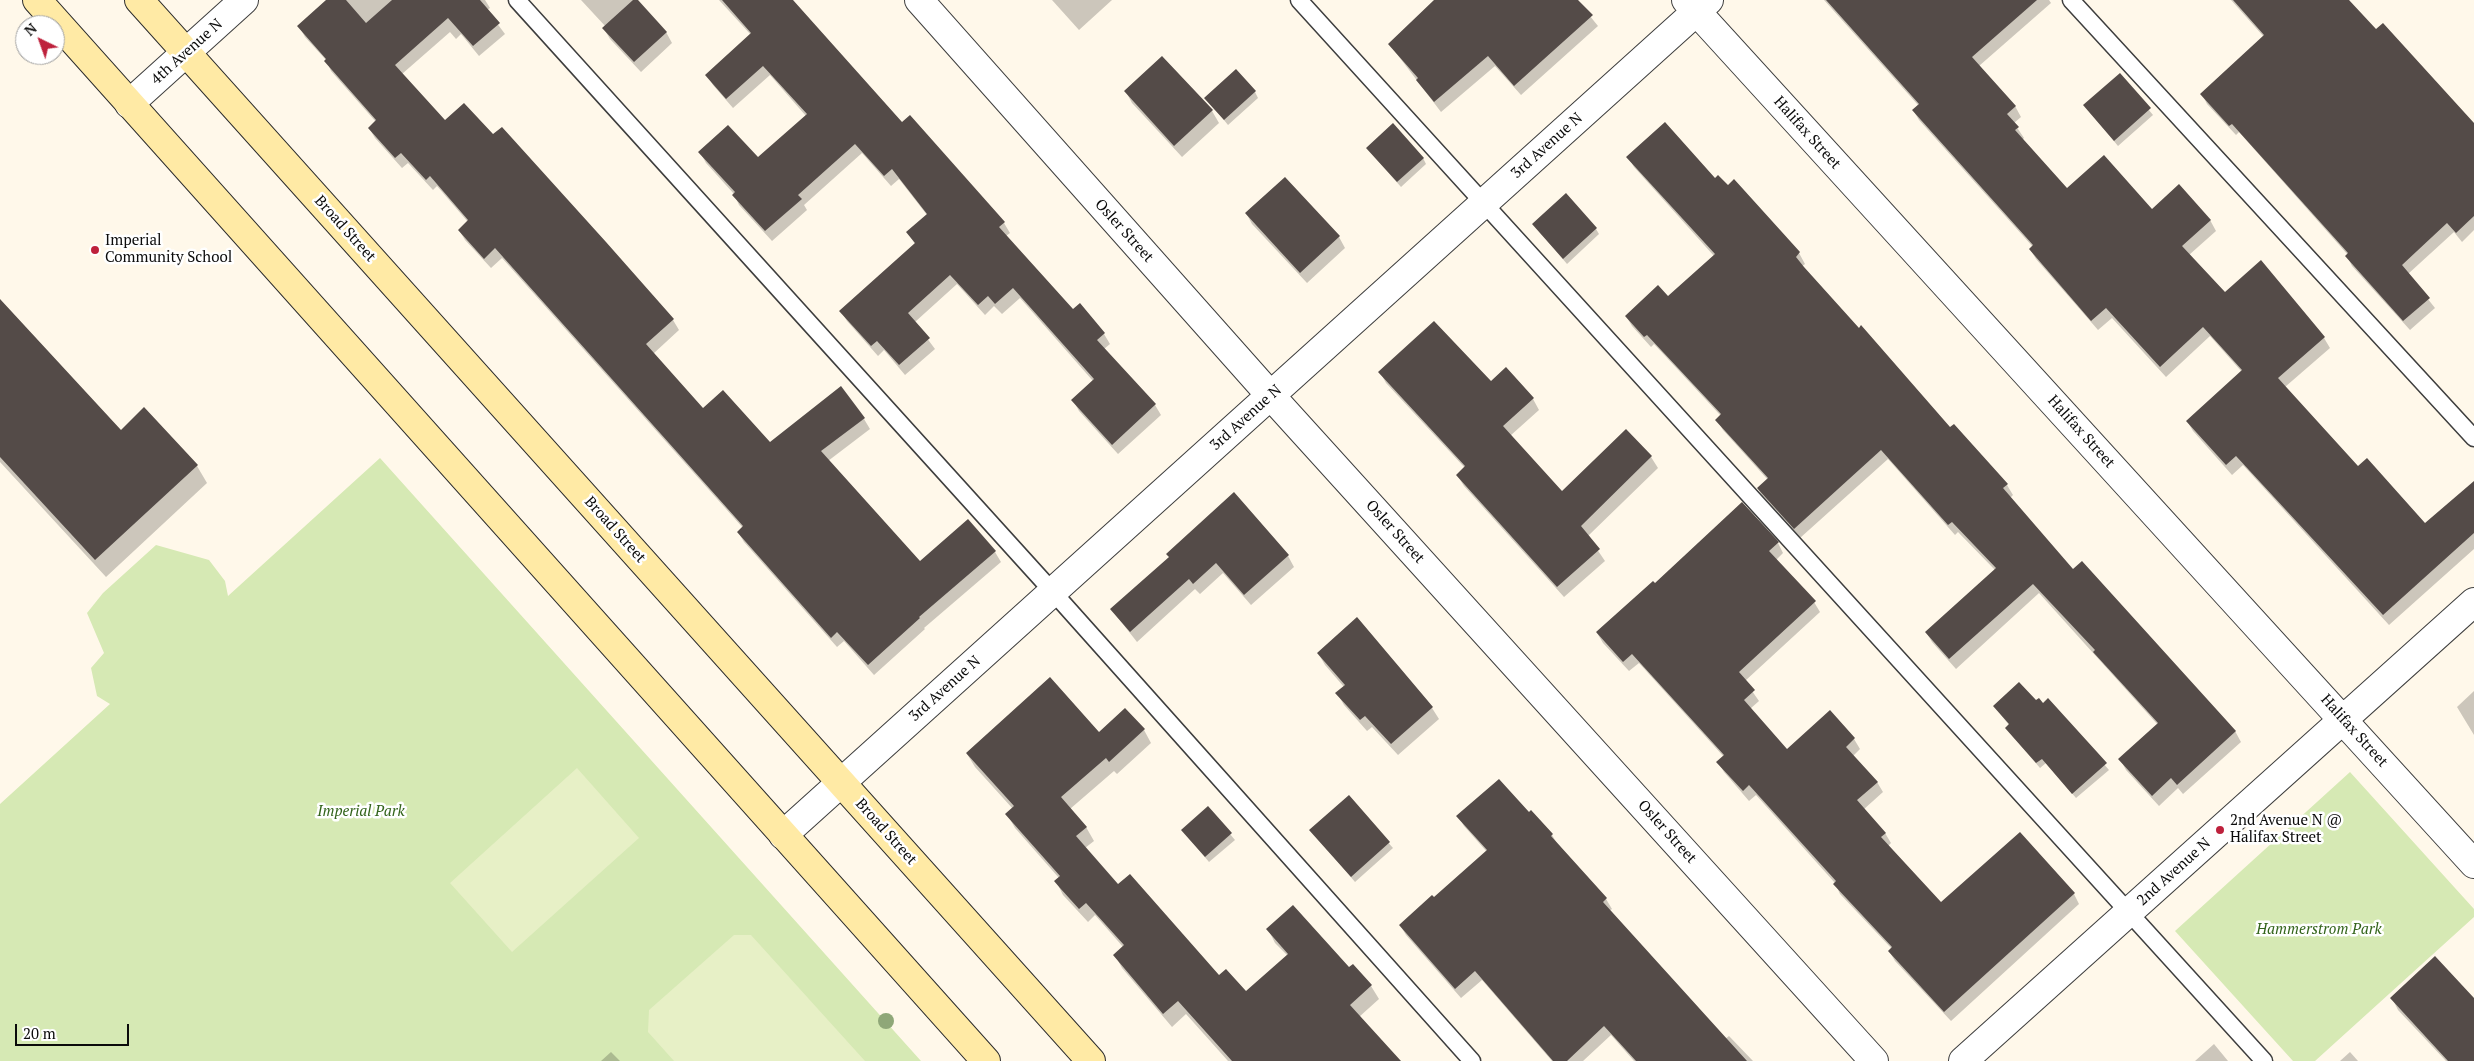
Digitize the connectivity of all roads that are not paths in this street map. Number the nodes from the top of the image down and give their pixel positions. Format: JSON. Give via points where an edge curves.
{"nodes":[{"id":1,"x":37,"y":0,"type":"edge"},
{"id":2,"x":139,"y":0,"type":"edge"},
{"id":3,"x":244,"y":0,"type":"edge"},
{"id":4,"x":517,"y":0,"type":"edge"},
{"id":5,"x":919,"y":0,"type":"edge"},
{"id":6,"x":1299,"y":0,"type":"edge"},
{"id":7,"x":2072,"y":0,"type":"edge"},
{"id":8,"x":1697,"y":4,"type":"edge"},
{"id":9,"x":186,"y":52,"type":"junction"},
{"id":10,"x":129,"y":104,"type":"junction"},
{"id":11,"x":1483,"y":204,"type":"junction"},
{"id":12,"x":1271,"y":396,"type":"junction"},
{"id":13,"x":2474,"y":438,"type":"edge"},
{"id":14,"x":1053,"y":592,"type":"junction"},
{"id":15,"x":2474,"y":602,"type":"edge"},
{"id":16,"x":2344,"y":720,"type":"junction"},
{"id":17,"x":841,"y":782,"type":"junction"},
{"id":18,"x":782,"y":835,"type":"junction"},
{"id":19,"x":2474,"y":864,"type":"edge"},
{"id":20,"x":2129,"y":912,"type":"junction"},
{"id":21,"x":986,"y":1061,"type":"edge"},
{"id":22,"x":1091,"y":1061,"type":"edge"},
{"id":23,"x":1472,"y":1061,"type":"edge"},
{"id":24,"x":1874,"y":1061,"type":"edge"},
{"id":25,"x":1963,"y":1061,"type":"edge"},
{"id":26,"x":2264,"y":1061,"type":"edge"}],
"edges":[{"from":1,"to":10,"type":"main road"},
{"from":2,"to":9,"type":"main road","name":"Broad Street"},
{"from":3,"to":9,"type":"street","name":"4th Avenue N"},
{"from":4,"to":14,"type":"lane"},
{"from":5,"to":12,"type":"street","name":"Osler Street"},
{"from":6,"to":11,"type":"lane"},
{"from":7,"to":13,"type":"lane"},
{"from":8,"to":11,"type":"street","name":"3rd Avenue N"},
{"from":8,"to":16,"type":"street","name":"Halifax Street"},
{"from":9,"to":10,"type":"street","name":"4th Avenue N"},
{"from":9,"to":17,"type":"main road","name":"Broad Street"},
{"from":10,"to":18,"type":"main road"},
{"from":11,"to":12,"type":"street","name":"3rd Avenue N"},
{"from":11,"to":20,"type":"lane"},
{"from":12,"to":14,"type":"street","name":"3rd Avenue N"},
{"from":12,"to":24,"type":"street","name":"Osler Street"},
{"from":14,"to":17,"type":"street","name":"3rd Avenue N"},
{"from":14,"to":23,"type":"lane"},
{"from":15,"to":16,"type":"street","name":"2nd Avenue N"},
{"from":16,"to":19,"type":"street","name":"Halifax Street"},
{"from":16,"to":20,"type":"street","name":"2nd Avenue N"},
{"from":17,"to":18,"type":"street","name":"3rd Avenue N"},
{"from":17,"to":22,"type":"main road","name":"Broad Street"},
{"from":18,"to":21,"type":"main road"},
{"from":20,"to":25,"type":"street","name":"2nd Avenue N"},
{"from":20,"to":26,"type":"lane"}]}
